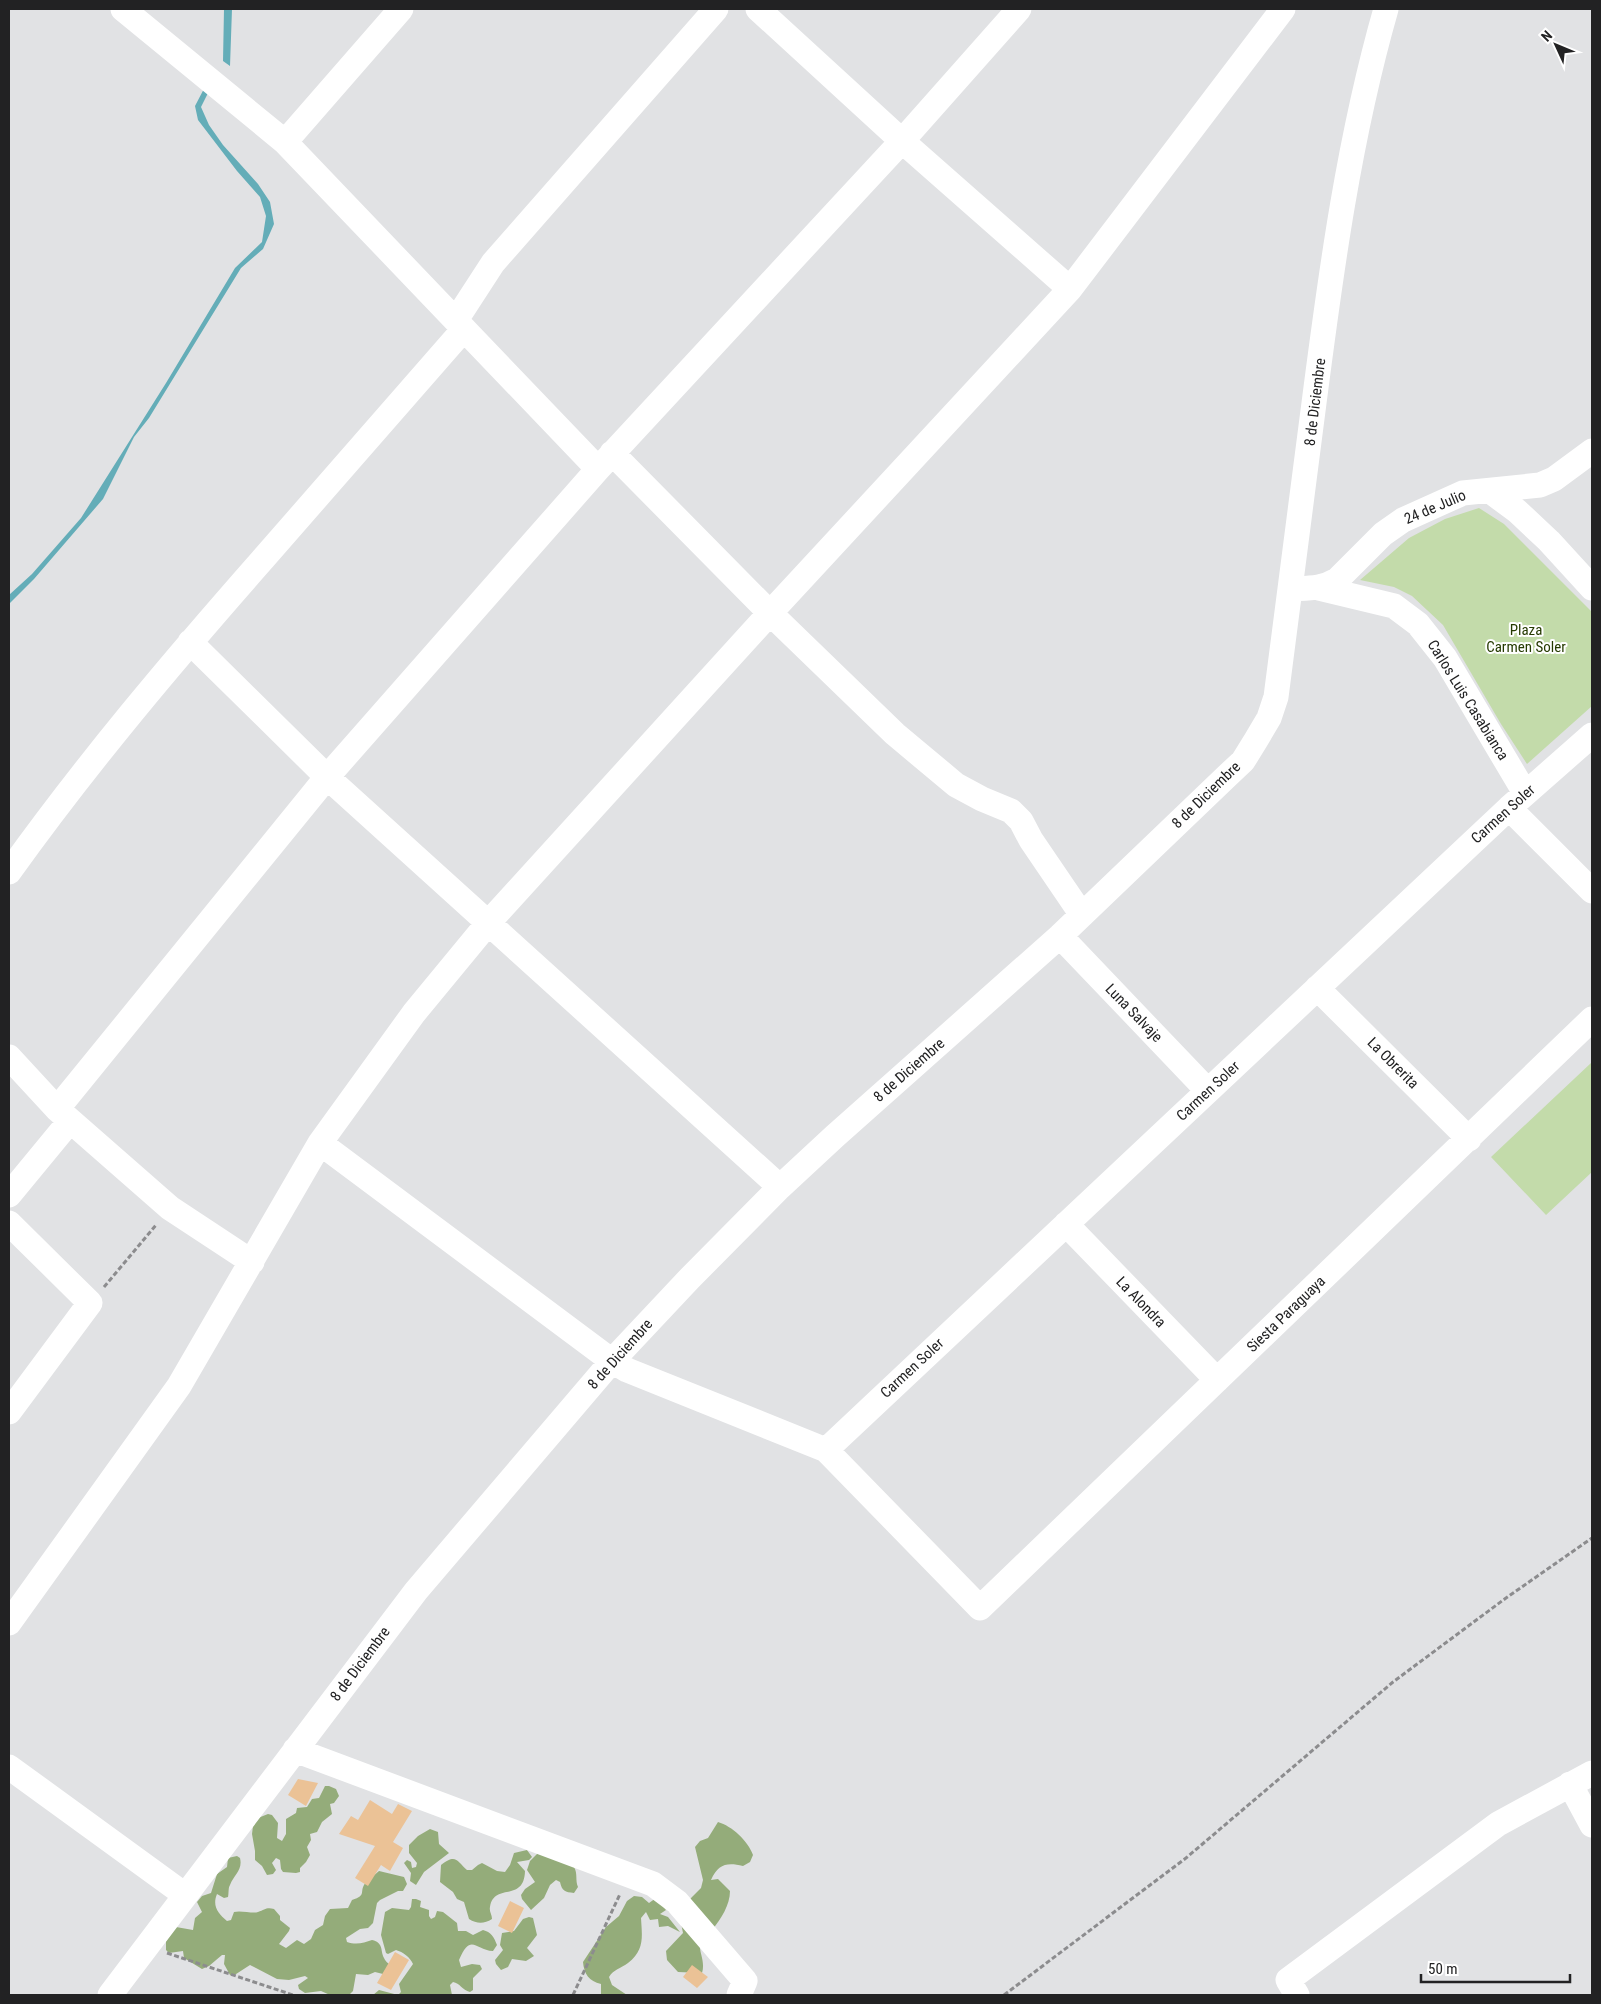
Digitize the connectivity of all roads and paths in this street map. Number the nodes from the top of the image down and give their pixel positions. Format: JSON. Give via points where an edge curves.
{"nodes":[{"id":1,"x":123,"y":9,"type":"edge"},
{"id":2,"x":401,"y":9,"type":"edge"},
{"id":3,"x":716,"y":9,"type":"edge"},
{"id":4,"x":758,"y":9,"type":"edge"},
{"id":5,"x":1019,"y":9,"type":"edge"},
{"id":6,"x":1283,"y":9,"type":"edge"},
{"id":7,"x":1386,"y":9,"type":"edge"},
{"id":8,"x":902,"y":141,"type":"junction"},
{"id":9,"x":285,"y":142,"type":"junction"},
{"id":10,"x":1070,"y":288,"type":"junction"},
{"id":11,"x":460,"y":324,"type":"junction"},
{"id":12,"x":1592,"y":451,"type":"edge"},
{"id":13,"x":605,"y":461,"type":"junction"},
{"id":14,"x":1490,"y":491,"type":"junction"},
{"id":15,"x":1319,"y":588,"type":"junction"},
{"id":16,"x":1592,"y":588,"type":"edge"},
{"id":17,"x":1291,"y":589,"type":"junction"},
{"id":18,"x":770,"y":613,"type":"junction"},
{"id":19,"x":190,"y":642,"type":"junction"},
{"id":20,"x":1592,"y":735,"type":"edge"},
{"id":21,"x":327,"y":777,"type":"junction"},
{"id":22,"x":1517,"y":801,"type":"junction"},
{"id":23,"x":9,"y":872,"type":"edge"},
{"id":24,"x":1592,"y":891,"type":"edge"},
{"id":25,"x":1082,"y":915,"type":"junction"},
{"id":26,"x":489,"y":922,"type":"junction"},
{"id":27,"x":1060,"y":936,"type":"junction"},
{"id":28,"x":1317,"y":988,"type":"junction"},
{"id":29,"x":1592,"y":1020,"type":"edge"},
{"id":30,"x":9,"y":1057,"type":"edge"},
{"id":31,"x":1208,"y":1091,"type":"junction"},
{"id":32,"x":63,"y":1115,"type":"junction"},
{"id":33,"x":1469,"y":1138,"type":"junction"},
{"id":34,"x":320,"y":1144,"type":"junction"},
{"id":35,"x":780,"y":1187,"type":"junction"},
{"id":36,"x":9,"y":1196,"type":"edge"},
{"id":37,"x":170,"y":1208,"type":"junction"},
{"id":38,"x":9,"y":1223,"type":"edge"},
{"id":39,"x":1066,"y":1224,"type":"junction"},
{"id":40,"x":252,"y":1262,"type":"junction"},
{"id":41,"x":90,"y":1303,"type":"junction"},
{"id":42,"x":612,"y":1361,"type":"junction"},
{"id":43,"x":1217,"y":1380,"type":"junction"},
{"id":44,"x":9,"y":1412,"type":"edge"},
{"id":45,"x":826,"y":1450,"type":"junction"},
{"id":46,"x":1592,"y":1538,"type":"edge"},
{"id":47,"x":9,"y":1623,"type":"edge"},
{"id":48,"x":295,"y":1750,"type":"junction"},
{"id":49,"x":9,"y":1767,"type":"edge"},
{"id":50,"x":1592,"y":1774,"type":"edge"},
{"id":51,"x":1570,"y":1784,"type":"junction"},
{"id":52,"x":1592,"y":1825,"type":"edge"},
{"id":53,"x":629,"y":1875,"type":"junction"},
{"id":54,"x":184,"y":1895,"type":"junction"},
{"id":55,"x":148,"y":1946,"type":"junction"},
{"id":56,"x":110,"y":1995,"type":"edge"},
{"id":57,"x":293,"y":1995,"type":"edge"},
{"id":58,"x":573,"y":1995,"type":"edge"},
{"id":59,"x":740,"y":1995,"type":"edge"},
{"id":60,"x":1004,"y":1995,"type":"edge"},
{"id":61,"x":1298,"y":1995,"type":"edge"}],
"edges":[{"from":1,"to":9,"type":"street"},
{"from":2,"to":9,"type":"street"},
{"from":3,"to":11,"type":"street","via":[[493,263]]},
{"from":4,"to":8,"type":"street"},
{"from":5,"to":8,"type":"street"},
{"from":6,"to":10,"type":"street"},
{"from":7,"to":17,"type":"street","name":"8 de Diciembre","via":[[1370,66],[1330,283]]},
{"from":8,"to":10,"type":"street"},
{"from":8,"to":13,"type":"street"},
{"from":9,"to":11,"type":"street"},
{"from":10,"to":18,"type":"street"},
{"from":11,"to":13,"type":"street"},
{"from":11,"to":19,"type":"street"},
{"from":12,"to":14,"type":"street","name":"24 de Julio","via":[[1554,479],[1540,485]]},
{"from":13,"to":18,"type":"street"},
{"from":13,"to":21,"type":"street"},
{"from":14,"to":15,"type":"street","name":"24 de Julio","via":[[1463,493],[1403,520],[1383,534],[1336,580]]},
{"from":14,"to":16,"type":"street","via":[[1549,541]]},
{"from":15,"to":17,"type":"street","name":"24 de Julio"},
{"from":15,"to":22,"type":"street","name":"Carlos Luis Casabianca","via":[[1394,606],[1418,624],[1445,658]]},
{"from":17,"to":25,"type":"street","name":"8 de Diciembre","via":[[1276,697],[1269,718],[1256,740],[1238,766]]},
{"from":18,"to":25,"type":"street","via":[[895,734],[956,785],[1011,811],[1021,821]]},
{"from":18,"to":26,"type":"street"},
{"from":19,"to":21,"type":"street"},
{"from":19,"to":23,"type":"street","via":[[112,736]]},
{"from":20,"to":22,"type":"street","name":"Carmen Soler"},
{"from":21,"to":26,"type":"street"},
{"from":21,"to":32,"type":"street"},
{"from":22,"to":24,"type":"street","name":"Carlos Luis Casabianca"},
{"from":22,"to":28,"type":"street","name":"Carmen Soler"},
{"from":25,"to":27,"type":"street","name":"8 de Diciembre"},
{"from":26,"to":34,"type":"street","via":[[414,1013]]},
{"from":26,"to":35,"type":"street"},
{"from":27,"to":31,"type":"street","name":"Luna Salvaje"},
{"from":27,"to":35,"type":"street","name":"8 de Diciembre"},
{"from":28,"to":31,"type":"street","name":"Carmen Soler"},
{"from":28,"to":33,"type":"street","name":"La Obrerita"},
{"from":29,"to":33,"type":"street","name":"Siesta Paraguaya"},
{"from":30,"to":32,"type":"street"},
{"from":31,"to":39,"type":"street","name":"Carmen Soler"},
{"from":32,"to":36,"type":"street"},
{"from":32,"to":37,"type":"street"},
{"from":33,"to":43,"type":"street","name":"Siesta Paraguaya"},
{"from":34,"to":40,"type":"street"},
{"from":34,"to":42,"type":"street"},
{"from":35,"to":42,"type":"street","name":"8 de Diciembre"},
{"from":37,"to":40,"type":"street"},
{"from":37,"to":41,"type":"path"},
{"from":38,"to":41,"type":"street"},
{"from":39,"to":43,"type":"street","name":"La Alondra"},
{"from":39,"to":45,"type":"street","name":"Carmen Soler"},
{"from":40,"to":47,"type":"street","via":[[179,1386]]},
{"from":41,"to":44,"type":"street"},
{"from":42,"to":45,"type":"street","via":[[627,1370]]},
{"from":42,"to":48,"type":"street","name":"8 de Diciembre","via":[[416,1591]]},
{"from":43,"to":45,"type":"street","name":"Siesta Paraguaya","via":[[980,1608]]},
{"from":46,"to":60,"type":"path","via":[[1393,1682],[1186,1858]]},
{"from":48,"to":53,"type":"street"},
{"from":48,"to":54,"type":"street","name":"8 de Diciembre"},
{"from":49,"to":54,"type":"street"},
{"from":50,"to":51,"type":"street"},
{"from":51,"to":52,"type":"street"},
{"from":51,"to":61,"type":"street","via":[[1498,1824],[1288,1980]]},
{"from":53,"to":58,"type":"path"},
{"from":53,"to":59,"type":"street","via":[[653,1884],[677,1902],[744,1982]]},
{"from":54,"to":55,"type":"street","name":"8 de Diciembre"},
{"from":55,"to":56,"type":"street","name":"8 de Diciembre"},
{"from":55,"to":57,"type":"path"}]}
